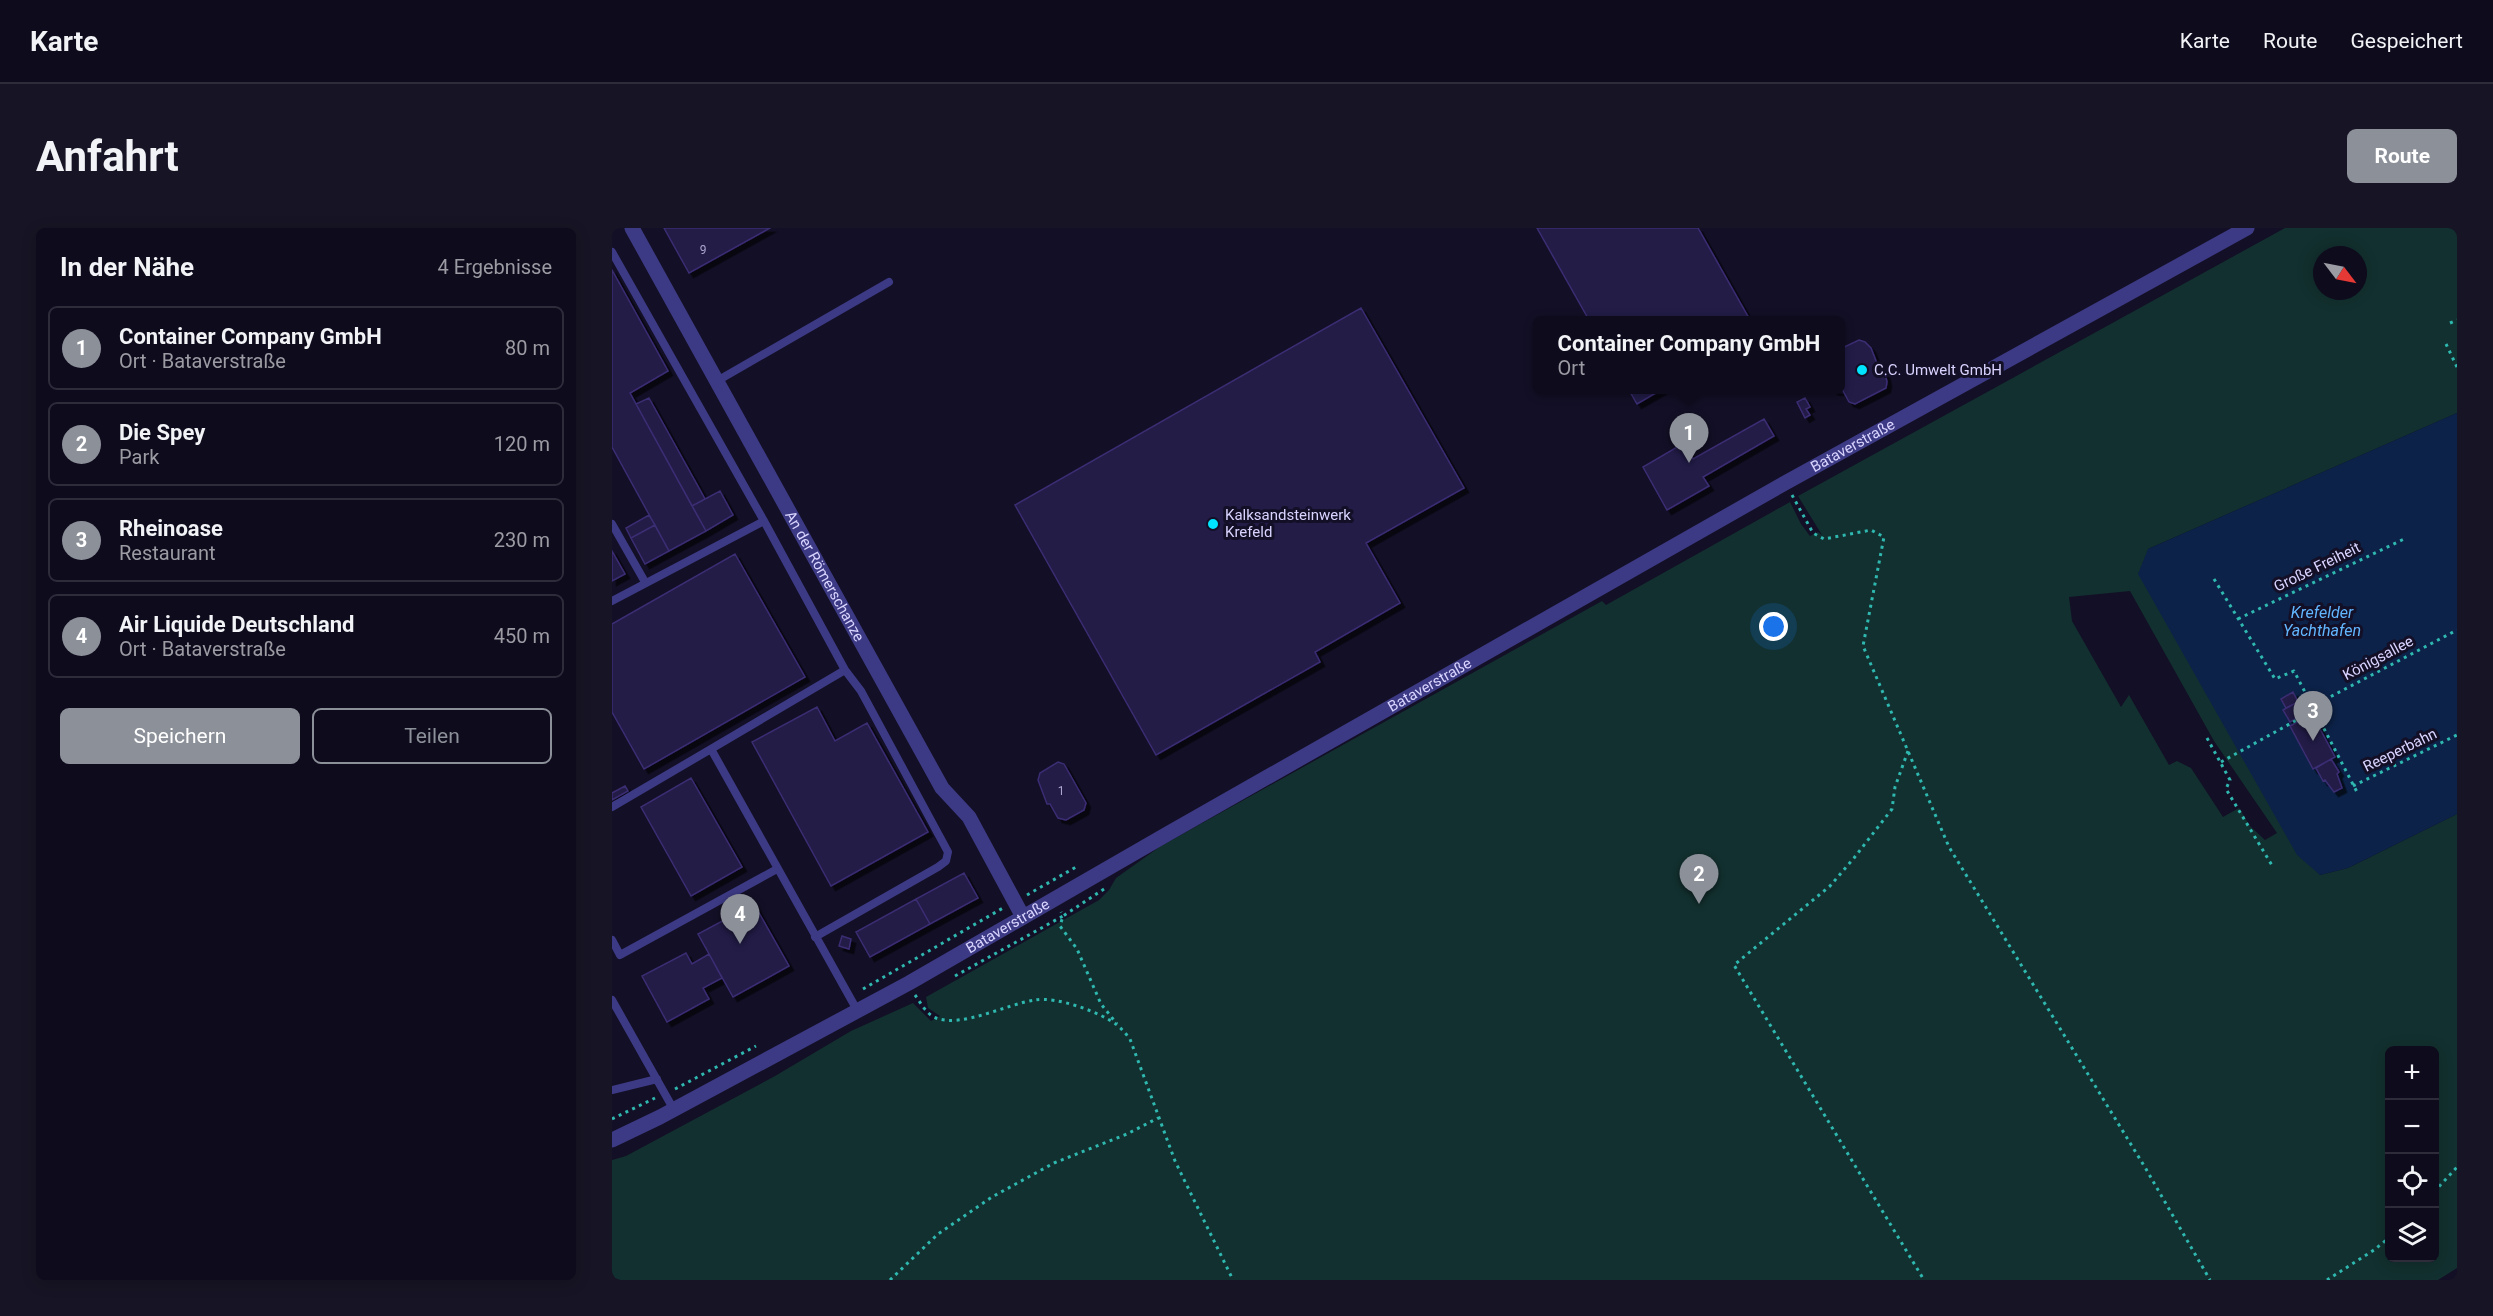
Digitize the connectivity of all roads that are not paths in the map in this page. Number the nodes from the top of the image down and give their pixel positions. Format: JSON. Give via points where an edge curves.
{"nodes":[{"id":1,"x":632,"y":228,"type":"edge"},
{"id":2,"x":2247,"y":228,"type":"edge"},
{"id":3,"x":612,"y":252,"type":"edge"},
{"id":4,"x":889,"y":282,"type":"dead end"},
{"id":5,"x":717,"y":381,"type":"junction"},
{"id":6,"x":764,"y":521,"type":"junction"},
{"id":7,"x":612,"y":524,"type":"edge"},
{"id":8,"x":645,"y":582,"type":"junction"},
{"id":9,"x":612,"y":601,"type":"edge"},
{"id":10,"x":845,"y":670,"type":"junction"},
{"id":11,"x":711,"y":749,"type":"junction"},
{"id":12,"x":612,"y":807,"type":"edge"},
{"id":13,"x":777,"y":869,"type":"junction"},
{"id":14,"x":1023,"y":917,"type":"junction"},
{"id":15,"x":815,"y":937,"type":"junction"},
{"id":16,"x":612,"y":940,"type":"edge"},
{"id":17,"x":616,"y":957,"type":"edge"},
{"id":18,"x":612,"y":1000,"type":"edge"},
{"id":19,"x":853,"y":1003,"type":"junction"},
{"id":20,"x":657,"y":1079,"type":"junction"},
{"id":21,"x":612,"y":1090,"type":"edge"},
{"id":22,"x":674,"y":1110,"type":"junction"},
{"id":23,"x":612,"y":1140,"type":"edge"}],
"edges":[{"from":1,"to":5,"type":"street","name":"An der Römerschanze"},
{"from":2,"to":14,"type":"street","name":"Bataverstraße","via":[[1785,483]]},
{"from":3,"to":6,"type":"lane"},
{"from":4,"to":5,"type":"lane"},
{"from":5,"to":14,"type":"street","name":"An der Römerschanze","via":[[942,788],[969,817]]},
{"from":6,"to":8,"type":"lane"},
{"from":6,"to":10,"type":"lane"},
{"from":7,"to":8,"type":"lane"},
{"from":8,"to":9,"type":"lane"},
{"from":10,"to":11,"type":"lane"},
{"from":10,"to":15,"type":"lane","via":[[861,691],[948,852],[946,861],[938,867]]},
{"from":11,"to":12,"type":"lane"},
{"from":11,"to":13,"type":"lane"},
{"from":13,"to":15,"type":"lane"},
{"from":13,"to":17,"type":"lane"},
{"from":14,"to":19,"type":"street","name":"Bataverstraße","via":[[909,983]]},
{"from":15,"to":19,"type":"lane"},
{"from":16,"to":17,"type":"lane"},
{"from":18,"to":20,"type":"lane"},
{"from":19,"to":22,"type":"street","name":"Bataverstraße"},
{"from":20,"to":21,"type":"lane"},
{"from":20,"to":22,"type":"lane"},
{"from":22,"to":23,"type":"street","name":"Bataverstraße"}]}
